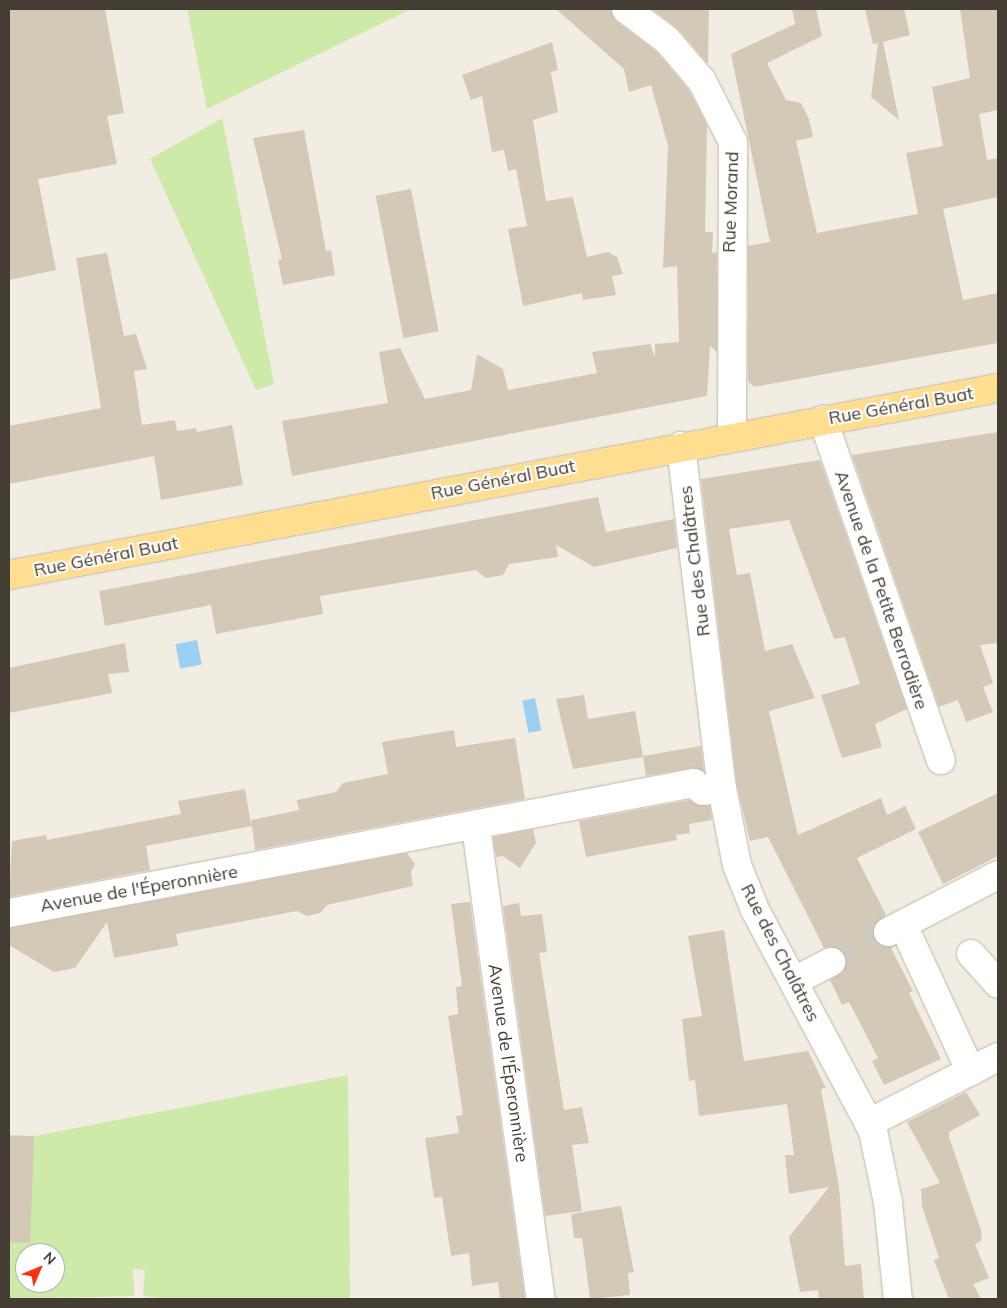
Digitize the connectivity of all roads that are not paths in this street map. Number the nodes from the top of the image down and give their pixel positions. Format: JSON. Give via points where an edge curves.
{"nodes":[{"id":1,"x":626,"y":9,"type":"edge"},
{"id":2,"x":998,"y":388,"type":"edge"},
{"id":3,"x":823,"y":420,"type":"junction"},
{"id":4,"x":732,"y":437,"type":"junction"},
{"id":5,"x":681,"y":446,"type":"junction"},
{"id":6,"x":9,"y":575,"type":"edge"},
{"id":7,"x":941,"y":760,"type":"dead end"},
{"id":8,"x":722,"y":788,"type":"junction"},
{"id":9,"x":476,"y":827,"type":"junction"},
{"id":10,"x":998,"y":875,"type":"edge"},
{"id":11,"x":9,"y":913,"type":"edge"},
{"id":12,"x":972,"y":954,"type":"dead end"},
{"id":13,"x":831,"y":962,"type":"tunnel mouth"},
{"id":14,"x":794,"y":981,"type":"junction"},
{"id":15,"x":998,"y":984,"type":"edge"},
{"id":16,"x":998,"y":1057,"type":"edge"},
{"id":17,"x":971,"y":1072,"type":"junction"},
{"id":18,"x":869,"y":1123,"type":"junction"},
{"id":19,"x":541,"y":1299,"type":"edge"},
{"id":20,"x":898,"y":1299,"type":"edge"}],
"edges":[{"from":1,"to":4,"type":"street","name":"Rue Morand","via":[[667,40],[702,81],[733,142]]},
{"from":2,"to":3,"type":"main road","name":"Rue Général Buat"},
{"from":3,"to":4,"type":"main road","name":"Rue Général Buat"},
{"from":3,"to":7,"type":"street","name":"Avenue de la Petite Berrodière"},
{"from":4,"to":5,"type":"main road","name":"Rue Général Buat"},
{"from":5,"to":6,"type":"main road","name":"Rue Général Buat"},
{"from":5,"to":8,"type":"street","name":"Rue des Chalâtres"},
{"from":8,"to":9,"type":"street","name":"Avenue de l'Éperonnière","via":[[703,790],[694,783]]},
{"from":8,"to":14,"type":"street","name":"Rue des Chalâtres","via":[[738,866],[755,910]]},
{"from":9,"to":11,"type":"street","name":"Avenue de l'Éperonnière"},
{"from":9,"to":19,"type":"street","name":"Avenue de l'Éperonnière"},
{"from":10,"to":17,"type":"street","via":[[899,936]]},
{"from":12,"to":15,"type":"street"},
{"from":13,"to":14,"type":"street"},
{"from":14,"to":18,"type":"street","name":"Rue des Chalâtres"},
{"from":16,"to":17,"type":"street"},
{"from":17,"to":18,"type":"street"},
{"from":18,"to":20,"type":"street","name":"Rue des Chalâtres","via":[[883,1175]]}]}
